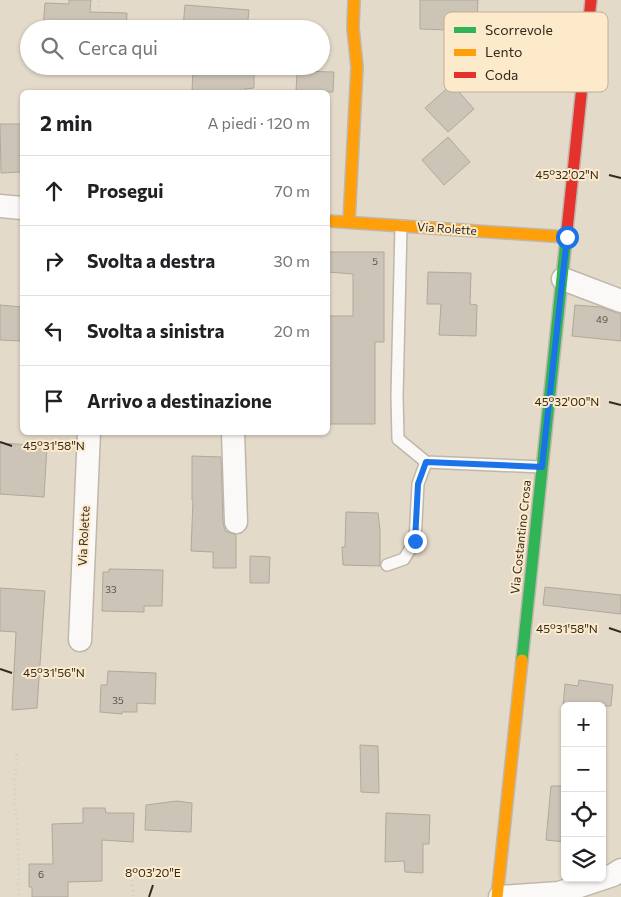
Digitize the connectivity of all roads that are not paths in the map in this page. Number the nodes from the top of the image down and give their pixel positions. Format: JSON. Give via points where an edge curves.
{"nodes":[{"id":1,"x":354,"y":0,"type":"edge"},
{"id":2,"x":582,"y":92,"type":"edge"},
{"id":3,"x":0,"y":206,"type":"edge"},
{"id":4,"x":20,"y":208,"type":"edge"},
{"id":5,"x":330,"y":221,"type":"edge"},
{"id":6,"x":349,"y":222,"type":"junction"},
{"id":7,"x":401,"y":226,"type":"junction"},
{"id":8,"x":567,"y":237,"type":"junction"},
{"id":9,"x":563,"y":279,"type":"junction"},
{"id":10,"x":621,"y":301,"type":"edge"},
{"id":11,"x":89,"y":435,"type":"edge"},
{"id":12,"x":233,"y":435,"type":"edge"},
{"id":13,"x":426,"y":462,"type":"junction"},
{"id":14,"x":542,"y":467,"type":"junction"},
{"id":15,"x":236,"y":522,"type":"dead end"},
{"id":16,"x":387,"y":565,"type":"dead end"},
{"id":17,"x":80,"y":640,"type":"dead end"},
{"id":18,"x":621,"y":870,"type":"edge"},
{"id":19,"x":498,"y":897,"type":"edge"}],
"edges":[{"from":1,"to":6,"type":"street","via":[[357,67]]},
{"from":2,"to":8,"type":"street","name":"Via Costantino Crosa"},
{"from":3,"to":4,"type":"street"},
{"from":5,"to":6,"type":"street","name":"Via Rolette"},
{"from":6,"to":7,"type":"street","name":"Via Rolette"},
{"from":7,"to":8,"type":"street","name":"Via Rolette"},
{"from":7,"to":13,"type":"lane","via":[[398,439]]},
{"from":8,"to":9,"type":"street","name":"Via Costantino Crosa"},
{"from":9,"to":10,"type":"street"},
{"from":9,"to":14,"type":"street","name":"Via Costantino Crosa"},
{"from":11,"to":17,"type":"street","name":"Via Rolette"},
{"from":12,"to":15,"type":"street"},
{"from":13,"to":14,"type":"lane"},
{"from":13,"to":16,"type":"lane","via":[[418,484],[415,541],[404,559]]},
{"from":14,"to":19,"type":"street","name":"Via Costantino Crosa"},
{"from":18,"to":19,"type":"street","via":[[558,893]]}]}
